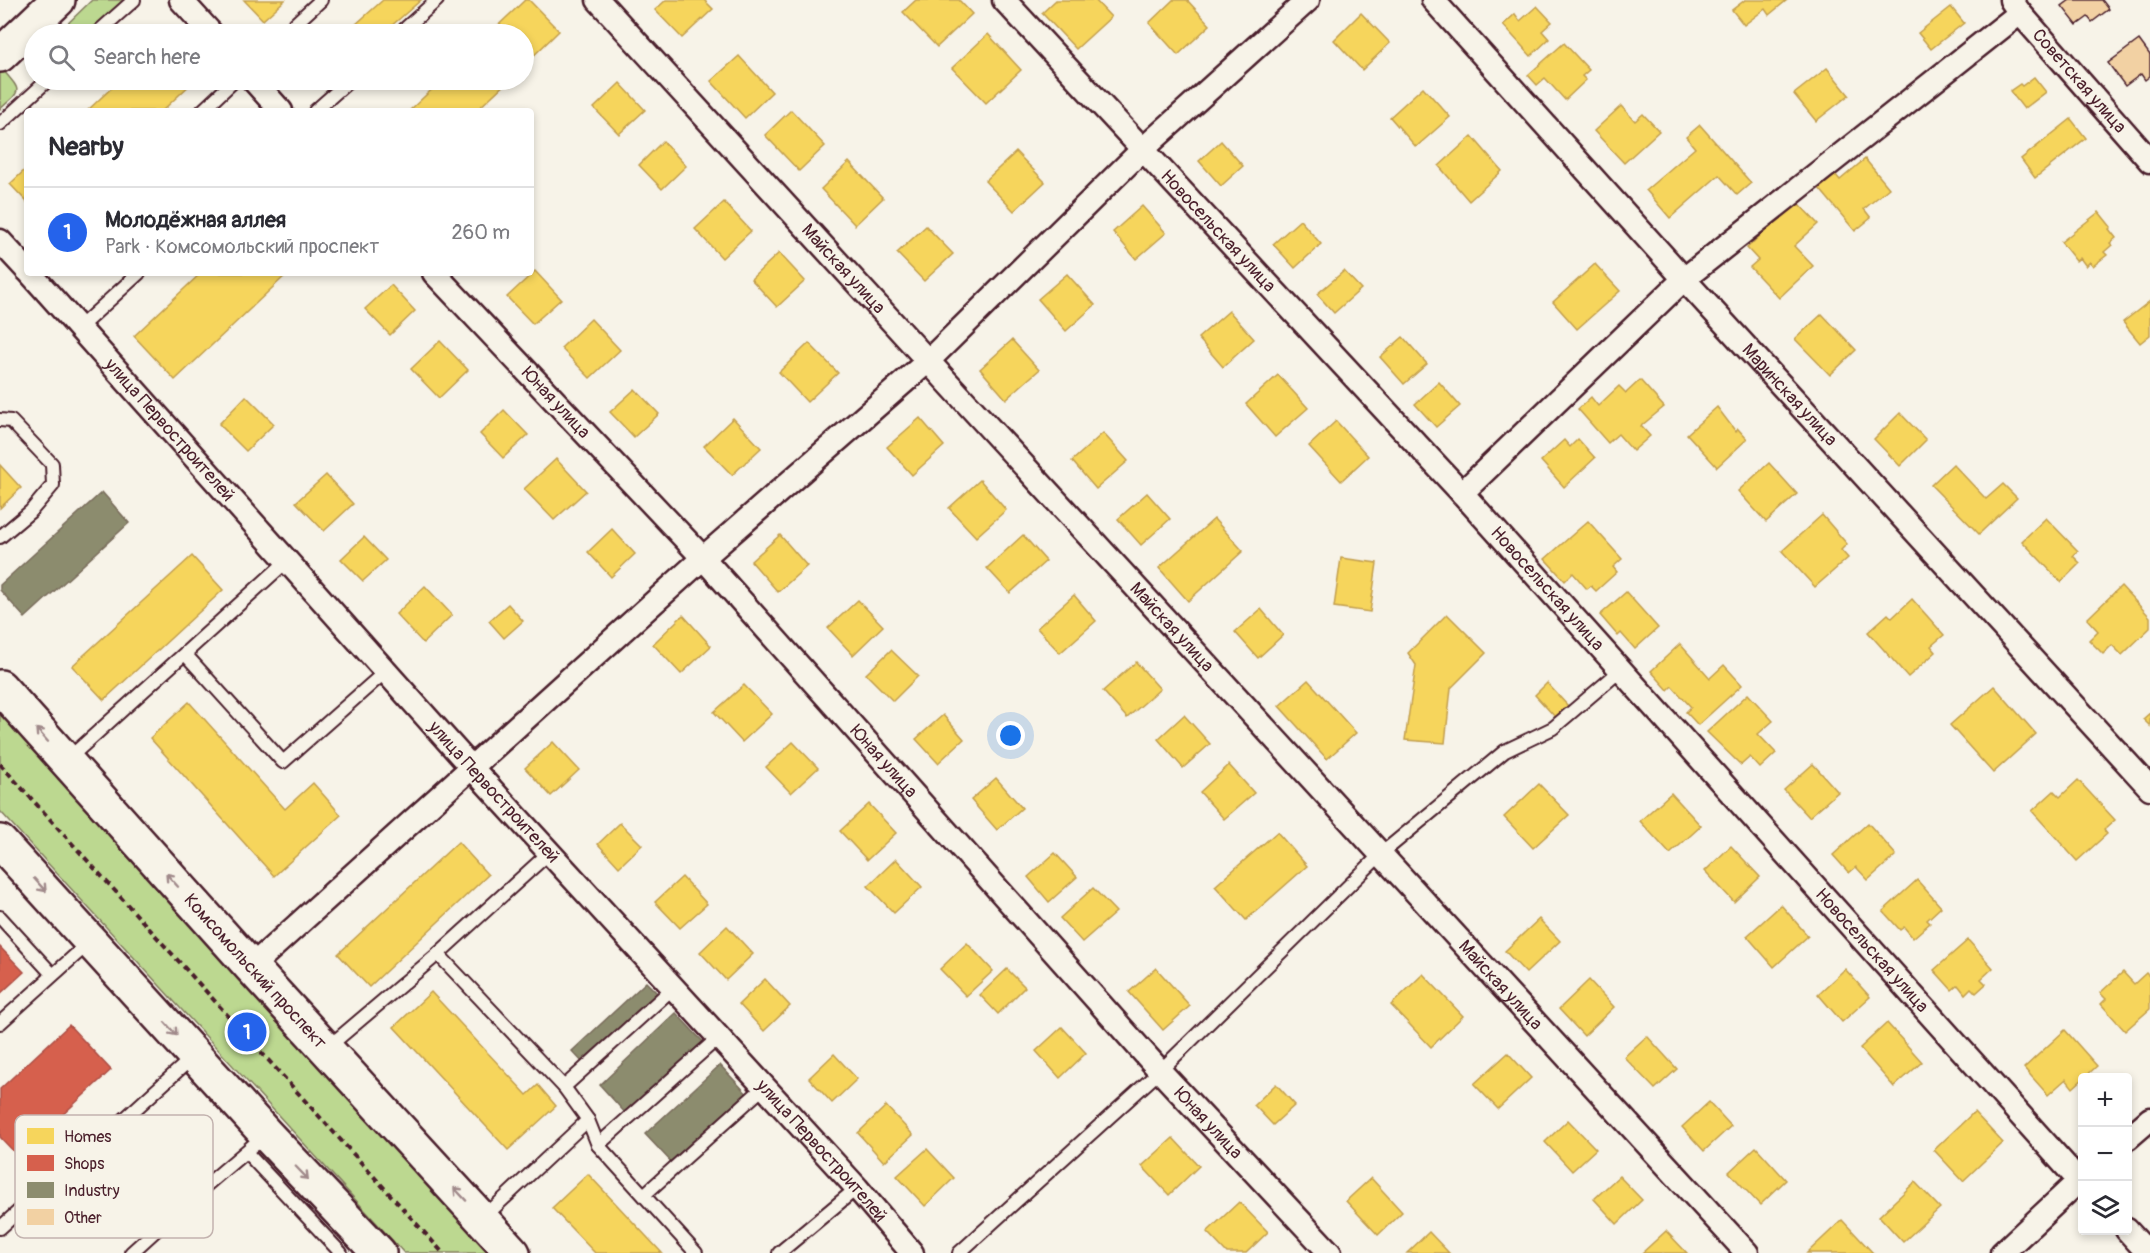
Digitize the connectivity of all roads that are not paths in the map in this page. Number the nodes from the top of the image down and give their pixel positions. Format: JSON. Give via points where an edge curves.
{"nodes":[{"id":1,"x":58,"y":0,"type":"edge"},
{"id":2,"x":134,"y":0,"type":"edge"},
{"id":3,"x":181,"y":0,"type":"edge"},
{"id":4,"x":321,"y":0,"type":"edge"},
{"id":5,"x":437,"y":0,"type":"edge"},
{"id":6,"x":598,"y":0,"type":"edge"},
{"id":7,"x":1004,"y":0,"type":"edge"},
{"id":8,"x":1308,"y":0,"type":"edge"},
{"id":9,"x":1433,"y":0,"type":"edge"},
{"id":10,"x":2015,"y":6,"type":"edge"},
{"id":11,"x":32,"y":24,"type":"edge"},
{"id":12,"x":107,"y":24,"type":"edge"},
{"id":13,"x":203,"y":24,"type":"edge"},
{"id":14,"x":295,"y":24,"type":"edge"},
{"id":15,"x":410,"y":24,"type":"edge"},
{"id":16,"x":24,"y":32,"type":"edge"},
{"id":17,"x":0,"y":54,"type":"edge"},
{"id":18,"x":37,"y":90,"type":"edge"},
{"id":19,"x":225,"y":90,"type":"edge"},
{"id":20,"x":263,"y":90,"type":"edge"},
{"id":21,"x":339,"y":90,"type":"edge"},
{"id":22,"x":205,"y":108,"type":"edge"},
{"id":23,"x":278,"y":108,"type":"edge"},
{"id":24,"x":318,"y":108,"type":"edge"},
{"id":25,"x":0,"y":124,"type":"edge"},
{"id":26,"x":1142,"y":150,"type":"junction"},
{"id":27,"x":2150,"y":161,"type":"edge"},
{"id":28,"x":0,"y":241,"type":"edge"},
{"id":29,"x":24,"y":267,"type":"edge"},
{"id":30,"x":33,"y":276,"type":"edge"},
{"id":31,"x":136,"y":276,"type":"edge"},
{"id":32,"x":437,"y":276,"type":"edge"},
{"id":33,"x":1684,"y":279,"type":"junction"},
{"id":34,"x":80,"y":327,"type":"junction"},
{"id":35,"x":928,"y":362,"type":"junction"},
{"id":36,"x":0,"y":420,"type":"edge"},
{"id":37,"x":1462,"y":493,"type":"junction"},
{"id":38,"x":0,"y":537,"type":"edge"},
{"id":39,"x":703,"y":558,"type":"junction"},
{"id":40,"x":288,"y":560,"type":"junction"},
{"id":41,"x":185,"y":654,"type":"junction"},
{"id":42,"x":1621,"y":670,"type":"junction"},
{"id":43,"x":386,"y":671,"type":"junction"},
{"id":44,"x":0,"y":687,"type":"edge"},
{"id":45,"x":66,"y":761,"type":"junction"},
{"id":46,"x":471,"y":767,"type":"junction"},
{"id":47,"x":2150,"y":788,"type":"edge"},
{"id":48,"x":0,"y":842,"type":"edge"},
{"id":49,"x":550,"y":852,"type":"junction"},
{"id":50,"x":1381,"y":854,"type":"junction"},
{"id":51,"x":0,"y":917,"type":"edge"},
{"id":52,"x":91,"y":941,"type":"junction"},
{"id":53,"x":438,"y":954,"type":"junction"},
{"id":54,"x":251,"y":967,"type":"junction"},
{"id":55,"x":52,"y":974,"type":"junction"},
{"id":56,"x":673,"y":988,"type":"junction"},
{"id":57,"x":0,"y":1023,"type":"edge"},
{"id":58,"x":718,"y":1037,"type":"junction"},
{"id":59,"x":326,"y":1049,"type":"junction"},
{"id":60,"x":195,"y":1055,"type":"junction"},
{"id":61,"x":1160,"y":1071,"type":"junction"},
{"id":62,"x":764,"y":1087,"type":"junction"},
{"id":63,"x":564,"y":1088,"type":"junction"},
{"id":64,"x":129,"y":1115,"type":"edge"},
{"id":65,"x":2150,"y":1119,"type":"edge"},
{"id":66,"x":588,"y":1120,"type":"junction"},
{"id":67,"x":2132,"y":1134,"type":"edge"},
{"id":68,"x":256,"y":1143,"type":"junction"},
{"id":69,"x":598,"y":1145,"type":"junction"},
{"id":70,"x":2078,"y":1178,"type":"edge"},
{"id":71,"x":213,"y":1180,"type":"edge"},
{"id":72,"x":2078,"y":1184,"type":"edge"},
{"id":73,"x":856,"y":1188,"type":"junction"},
{"id":74,"x":644,"y":1195,"type":"junction"},
{"id":75,"x":15,"y":1214,"type":"edge"},
{"id":76,"x":482,"y":1218,"type":"junction"},
{"id":77,"x":0,"y":1228,"type":"edge"},
{"id":78,"x":2132,"y":1235,"type":"edge"},
{"id":79,"x":147,"y":1238,"type":"edge"},
{"id":80,"x":130,"y":1253,"type":"edge"},
{"id":81,"x":341,"y":1253,"type":"edge"},
{"id":82,"x":379,"y":1253,"type":"edge"},
{"id":83,"x":513,"y":1253,"type":"edge"},
{"id":84,"x":696,"y":1253,"type":"edge"},
{"id":85,"x":779,"y":1253,"type":"edge"},
{"id":86,"x":912,"y":1253,"type":"edge"},
{"id":87,"x":959,"y":1253,"type":"edge"},
{"id":88,"x":1330,"y":1253,"type":"edge"},
{"id":89,"x":1747,"y":1253,"type":"edge"},
{"id":90,"x":2002,"y":1253,"type":"edge"},
{"id":91,"x":2148,"y":1253,"type":"edge"}],
"edges":[{"from":1,"to":11,"type":"main road"},
{"from":2,"to":12,"type":"lane"},
{"from":3,"to":13,"type":"street"},
{"from":4,"to":14,"type":"lane"},
{"from":5,"to":15,"type":"lane"},
{"from":6,"to":35,"type":"street","name":"Майская улица"},
{"from":7,"to":26,"type":"street","name":"Новосельская улица"},
{"from":8,"to":26,"type":"street"},
{"from":9,"to":33,"type":"street","name":"Маринская улица"},
{"from":10,"to":27,"type":"street","name":"Советская улица"},
{"from":10,"to":33,"type":"street"},
{"from":16,"to":17,"type":"main road"},
{"from":18,"to":25,"type":"lane"},
{"from":19,"to":22,"type":"lane"},
{"from":20,"to":23,"type":"street"},
{"from":21,"to":24,"type":"lane"},
{"from":26,"to":35,"type":"street"},
{"from":26,"to":37,"type":"street","name":"Новосельская улица"},
{"from":28,"to":29,"type":"street","name":"улица Первостроителей"},
{"from":30,"to":34,"type":"street","name":"улица Первостроителей"},
{"from":31,"to":34,"type":"lane"},
{"from":32,"to":39,"type":"street","name":"Юная улица"},
{"from":33,"to":37,"type":"street"},
{"from":33,"to":47,"type":"street","name":"Маринская улица"},
{"from":34,"to":40,"type":"street","name":"улица Первостроителей"},
{"from":35,"to":39,"type":"street"},
{"from":35,"to":50,"type":"street","name":"Майская улица"},
{"from":36,"to":38,"type":"lane","via":[[11,421],[52,464],[53,485],[31,511]]},
{"from":37,"to":42,"type":"street","name":"Новосельская улица"},
{"from":39,"to":46,"type":"street"},
{"from":39,"to":61,"type":"street","name":"Юная улица"},
{"from":40,"to":41,"type":"lane"},
{"from":40,"to":43,"type":"street","name":"улица Первостроителей"},
{"from":41,"to":43,"type":"lane","via":[[283,762]]},
{"from":41,"to":45,"type":"lane"},
{"from":42,"to":50,"type":"lane","via":[[1553,728],[1505,751]]},
{"from":42,"to":70,"type":"street","name":"Новосельская улица"},
{"from":43,"to":46,"type":"street","name":"улица Первостроителей"},
{"from":45,"to":44,"type":"main road","name":"Комсомольский проспект","one_way":true},
{"from":54,"to":45,"type":"main road","name":"Комсомольский проспект","one_way":true},
{"from":46,"to":49,"type":"street","name":"улица Первостроителей"},
{"from":46,"to":54,"type":"street"},
{"from":48,"to":52,"type":"main road","one_way":true},
{"from":49,"to":53,"type":"lane"},
{"from":49,"to":56,"type":"street","name":"улица Первостроителей"},
{"from":50,"to":61,"type":"lane"},
{"from":50,"to":89,"type":"street","name":"Майская улица"},
{"from":51,"to":55,"type":"lane"},
{"from":52,"to":55,"type":"lane"},
{"from":52,"to":60,"type":"main road","one_way":true},
{"from":53,"to":59,"type":"lane"},
{"from":53,"to":63,"type":"lane"},
{"from":54,"to":59,"type":"main road","name":"Комсомольский проспект"},
{"from":55,"to":57,"type":"lane"},
{"from":56,"to":58,"type":"street","name":"улица Первостроителей"},
{"from":56,"to":63,"type":"lane"},
{"from":58,"to":62,"type":"street","name":"улица Первостроителей"},
{"from":58,"to":69,"type":"lane"},
{"from":76,"to":59,"type":"main road","name":"Комсомольский проспект","one_way":true},
{"from":60,"to":64,"type":"lane"},
{"from":60,"to":68,"type":"main road"},
{"from":61,"to":87,"type":"lane"},
{"from":61,"to":88,"type":"street","name":"Юная улица"},
{"from":62,"to":73,"type":"street","name":"улица Первостроителей"},
{"from":62,"to":74,"type":"lane"},
{"from":63,"to":66,"type":"lane"},
{"from":65,"to":67,"type":"street"},
{"from":66,"to":69,"type":"lane"},
{"from":66,"to":76,"type":"lane"},
{"from":68,"to":71,"type":"lane"},
{"from":68,"to":81,"type":"lane"},
{"from":68,"to":82,"type":"main road","one_way":true},
{"from":69,"to":74,"type":"lane"},
{"from":72,"to":90,"type":"street"},
{"from":73,"to":85,"type":"lane"},
{"from":73,"to":86,"type":"street","name":"улица Первостроителей"},
{"from":74,"to":84,"type":"lane"},
{"from":75,"to":77,"type":"lane"},
{"from":76,"to":83,"type":"main road","name":"Комсомольский проспект"},
{"from":78,"to":91,"type":"street"},
{"from":79,"to":80,"type":"lane"}]}
